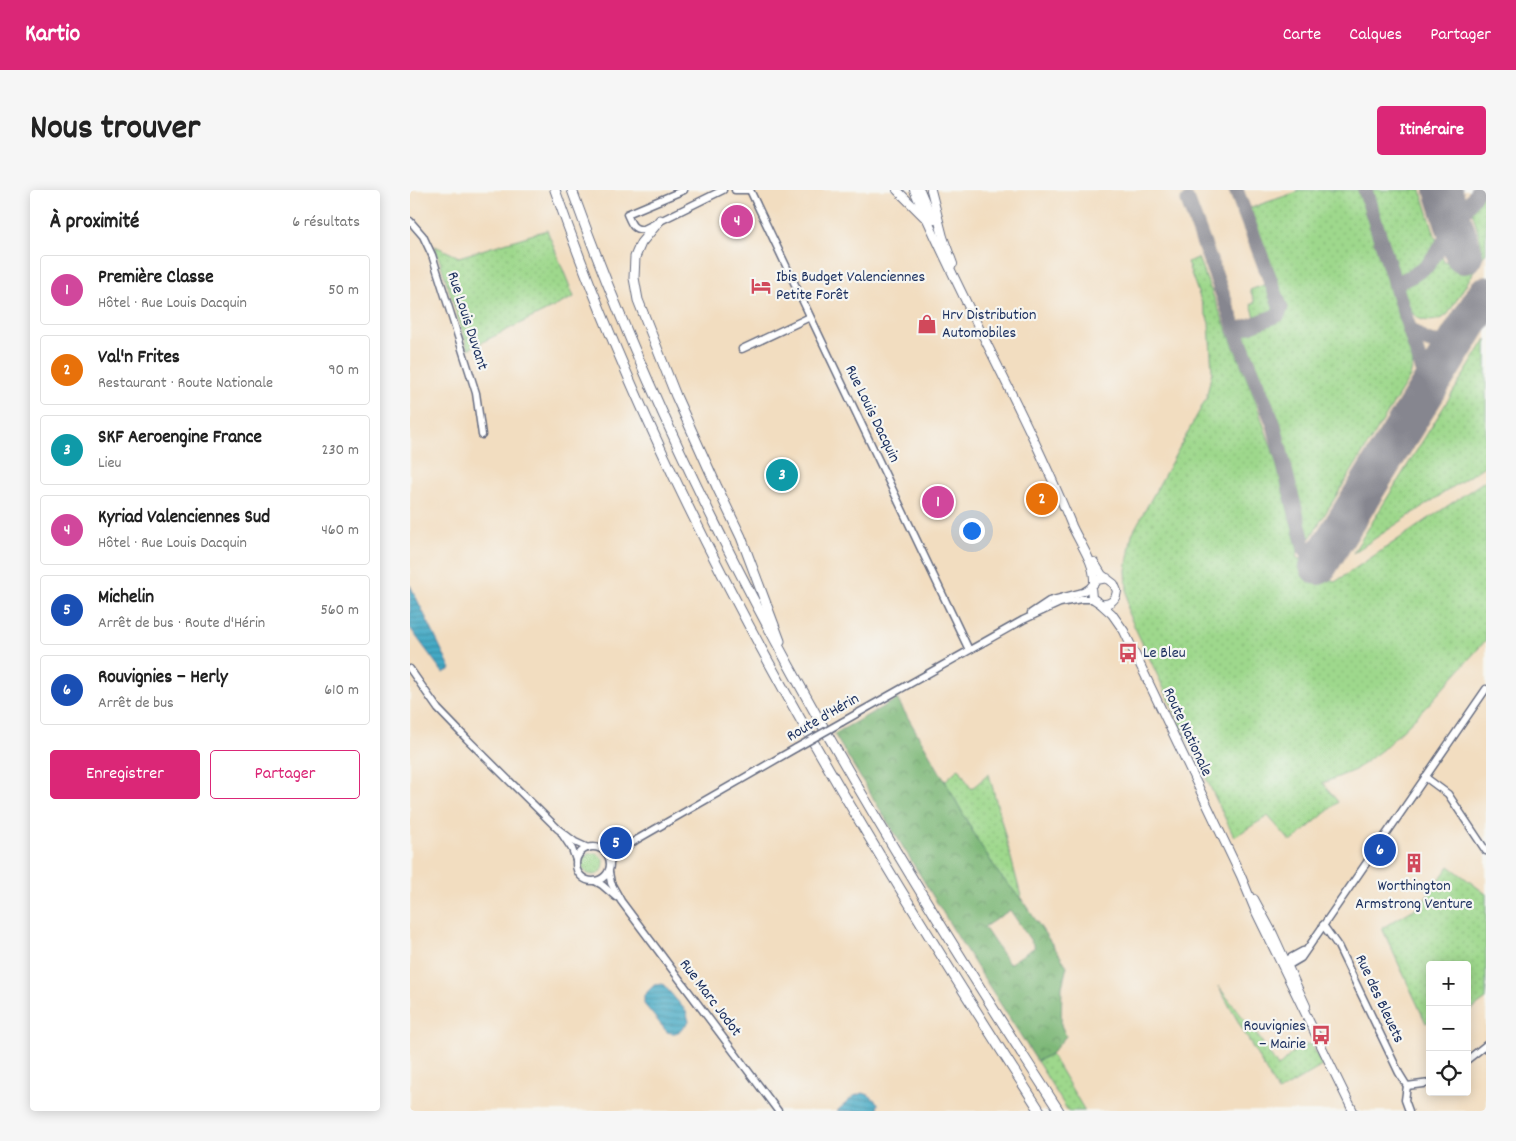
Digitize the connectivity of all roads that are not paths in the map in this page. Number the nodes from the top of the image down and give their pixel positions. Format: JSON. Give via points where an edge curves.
{"nodes":[{"id":1,"x":555,"y":190,"type":"edge"},
{"id":2,"x":572,"y":190,"type":"edge"},
{"id":3,"x":684,"y":190,"type":"edge"},
{"id":4,"x":723,"y":190,"type":"edge"},
{"id":5,"x":736,"y":190,"type":"edge"},
{"id":6,"x":749,"y":190,"type":"edge"},
{"id":7,"x":897,"y":190,"type":"edge"},
{"id":8,"x":914,"y":190,"type":"edge"},
{"id":9,"x":920,"y":190,"type":"edge"},
{"id":10,"x":931,"y":190,"type":"edge"},
{"id":11,"x":660,"y":220,"type":"junction"},
{"id":12,"x":410,"y":221,"type":"edge"},
{"id":13,"x":929,"y":223,"type":"junction"},
{"id":14,"x":953,"y":264,"type":"junction"},
{"id":15,"x":810,"y":317,"type":"junction"},
{"id":16,"x":985,"y":338,"type":"junction"},
{"id":17,"x":742,"y":349,"type":"dead end"},
{"id":18,"x":482,"y":435,"type":"dead end"},
{"id":19,"x":1061,"y":498,"type":"junction"},
{"id":20,"x":1107,"y":578,"type":"junction"},
{"id":21,"x":1092,"y":585,"type":"junction"},
{"id":22,"x":1115,"y":598,"type":"junction"},
{"id":23,"x":1093,"y":599,"type":"junction"},
{"id":24,"x":1102,"y":605,"type":"junction"},
{"id":25,"x":1023,"y":620,"type":"junction"},
{"id":26,"x":1124,"y":631,"type":"junction"},
{"id":27,"x":969,"y":650,"type":"junction"},
{"id":28,"x":410,"y":669,"type":"edge"},
{"id":29,"x":1486,"y":689,"type":"edge"},
{"id":30,"x":802,"y":692,"type":"junction"},
{"id":31,"x":1425,"y":777,"type":"junction"},
{"id":32,"x":558,"y":829,"type":"junction"},
{"id":33,"x":636,"y":840,"type":"junction"},
{"id":34,"x":588,"y":848,"type":"junction"},
{"id":35,"x":601,"y":849,"type":"junction"},
{"id":36,"x":1486,"y":851,"type":"edge"},
{"id":37,"x":576,"y":860,"type":"junction"},
{"id":38,"x":610,"y":862,"type":"junction"},
{"id":39,"x":608,"y":872,"type":"junction"},
{"id":40,"x":595,"y":881,"type":"junction"},
{"id":41,"x":621,"y":901,"type":"junction"},
{"id":42,"x":1323,"y":925,"type":"junction"},
{"id":43,"x":1285,"y":965,"type":"junction"},
{"id":44,"x":1486,"y":1045,"type":"edge"},
{"id":45,"x":1471,"y":1057,"type":"edge"},
{"id":46,"x":1426,"y":1084,"type":"edge"},
{"id":47,"x":1407,"y":1086,"type":"junction"},
{"id":48,"x":778,"y":1111,"type":"edge"},
{"id":49,"x":1040,"y":1111,"type":"edge"},
{"id":50,"x":1059,"y":1111,"type":"edge"},
{"id":51,"x":1353,"y":1111,"type":"edge"},
{"id":52,"x":1409,"y":1111,"type":"edge"}],
"edges":[{"from":1,"to":49,"type":"highway","via":[[632,388],[735,600],[864,831]]},
{"from":2,"to":30,"type":"highway","via":[[613,300],[664,420],[731,558]]},
{"from":3,"to":11,"type":"street","via":[[627,214],[637,229]]},
{"from":4,"to":11,"type":"street"},
{"from":5,"to":6,"type":"street"},
{"from":6,"to":15,"type":"street","name":"Rue Louis Dacquin"},
{"from":7,"to":13,"type":"main road"},
{"from":8,"to":13,"type":"main road"},
{"from":9,"to":14,"type":"main road"},
{"from":10,"to":14,"type":"main road"},
{"from":11,"to":30,"type":"highway","via":[[644,238],[635,257],[638,300],[676,396],[742,537]]},
{"from":12,"to":18,"type":"street","name":"Rue Louis Duvant","via":[[423,236],[432,255],[476,393]]},
{"from":13,"to":16,"type":"main road"},
{"from":14,"to":16,"type":"main road"},
{"from":15,"to":17,"type":"street"},
{"from":15,"to":27,"type":"street","name":"Rue Louis Dacquin"},
{"from":16,"to":19,"type":"main road"},
{"from":19,"to":20,"type":"main road","via":[[1097,567]]},
{"from":19,"to":21,"type":"main road","via":[[1092,568]]},
{"from":20,"to":21,"type":"main road","via":[[1100,578]]},
{"from":20,"to":22,"type":"main road","via":[[1117,590]]},
{"from":21,"to":23,"type":"main road","via":[[1090,593]]},
{"from":21,"to":25,"type":"street","name":"Route d'Hérin","via":[[1083,592],[1044,603]]},
{"from":22,"to":24,"type":"main road"},
{"from":22,"to":26,"type":"main road"},
{"from":23,"to":24,"type":"main road"},
{"from":23,"to":25,"type":"street","name":"Route d'Hérin","via":[[1060,603]]},
{"from":24,"to":26,"type":"main road","name":"Route Nationale"},
{"from":25,"to":27,"type":"street","name":"Route d'Hérin"},
{"from":26,"to":43,"type":"main road","name":"Route Nationale","via":[[1241,876],[1270,926]]},
{"from":27,"to":33,"type":"street","name":"Route d'Hérin","bridge":true},
{"from":28,"to":32,"type":"street","via":[[446,718]]},
{"from":29,"to":31,"type":"street"},
{"from":30,"to":50,"type":"highway","via":[[924,898]]},
{"from":31,"to":36,"type":"street","via":[[1448,794]]},
{"from":31,"to":42,"type":"street"},
{"from":32,"to":34,"type":"street"},
{"from":32,"to":37,"type":"street"},
{"from":33,"to":35,"type":"street","name":"Route d'Hérin"},
{"from":33,"to":38,"type":"street","name":"Route d'Hérin"},
{"from":34,"to":35,"type":"street"},
{"from":34,"to":37,"type":"street"},
{"from":35,"to":38,"type":"street"},
{"from":37,"to":40,"type":"street","via":[[581,876]]},
{"from":38,"to":39,"type":"street"},
{"from":39,"to":40,"type":"street","via":[[604,878]]},
{"from":39,"to":41,"type":"street","name":"Rue Marc Jodot"},
{"from":40,"to":41,"type":"street","name":"Rue Marc Jodot"},
{"from":41,"to":48,"type":"street","name":"Rue Marc Jodot"},
{"from":42,"to":43,"type":"street","via":[[1306,949]]},
{"from":42,"to":47,"type":"street","name":"Rue des Bleuets","via":[[1338,946]]},
{"from":43,"to":51,"type":"main road","name":"Route Nationale"},
{"from":44,"to":45,"type":"street"},
{"from":46,"to":47,"type":"street"},
{"from":47,"to":52,"type":"street","via":[[1405,1100]]}]}
